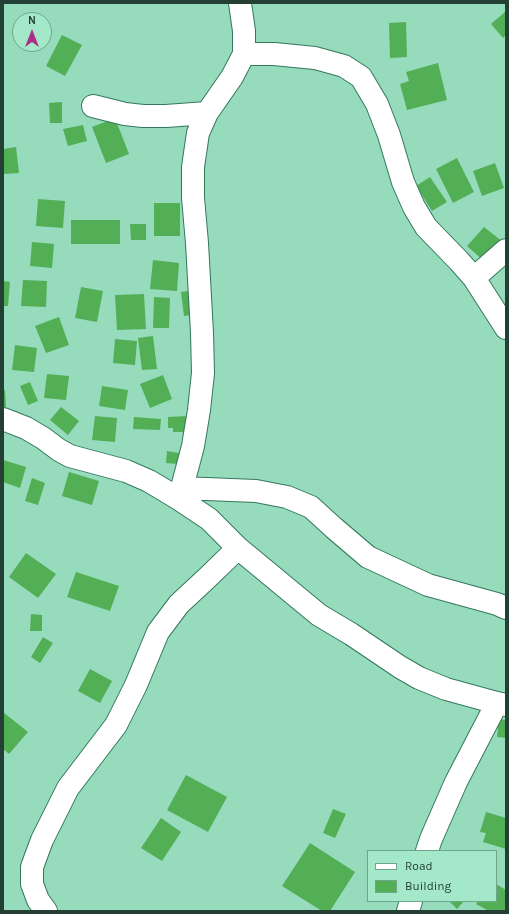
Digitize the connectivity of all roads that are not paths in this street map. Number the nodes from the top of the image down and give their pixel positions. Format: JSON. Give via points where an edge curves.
{"nodes":[{"id":1,"x":240,"y":3,"type":"edge"},
{"id":2,"x":244,"y":54,"type":"junction"},
{"id":3,"x":93,"y":106,"type":"dead end"},
{"id":4,"x":207,"y":113,"type":"junction"},
{"id":5,"x":506,"y":250,"type":"edge"},
{"id":6,"x":474,"y":278,"type":"junction"},
{"id":7,"x":506,"y":328,"type":"edge"},
{"id":8,"x":3,"y":419,"type":"edge"},
{"id":9,"x":180,"y":493,"type":"junction"},
{"id":10,"x":238,"y":548,"type":"junction"},
{"id":11,"x":506,"y":608,"type":"edge"},
{"id":12,"x":501,"y":704,"type":"edge"},
{"id":13,"x":427,"y":850,"type":"edge"},
{"id":14,"x":46,"y":911,"type":"edge"}],
"edges":[{"from":1,"to":2,"type":"street"},
{"from":2,"to":4,"type":"street","via":[[232,77]]},
{"from":2,"to":6,"type":"street","via":[[314,58],[344,66],[361,77],[377,104],[414,207],[426,227]]},
{"from":3,"to":4,"type":"street","via":[[143,116]]},
{"from":4,"to":9,"type":"street","via":[[198,133],[193,167],[203,373],[193,446]]},
{"from":5,"to":6,"type":"street"},
{"from":6,"to":7,"type":"street"},
{"from":8,"to":9,"type":"street","via":[[26,428],[70,456],[126,471]]},
{"from":9,"to":10,"type":"street"},
{"from":9,"to":11,"type":"street","via":[[256,491],[287,497],[311,507],[368,556],[428,585]]},
{"from":10,"to":12,"type":"street","via":[[319,615],[400,667],[446,689]]},
{"from":10,"to":14,"type":"street","via":[[179,604],[158,632],[116,725],[68,788],[42,840],[32,867],[32,884],[38,900]]},
{"from":12,"to":13,"type":"street","via":[[456,782]]}]}
